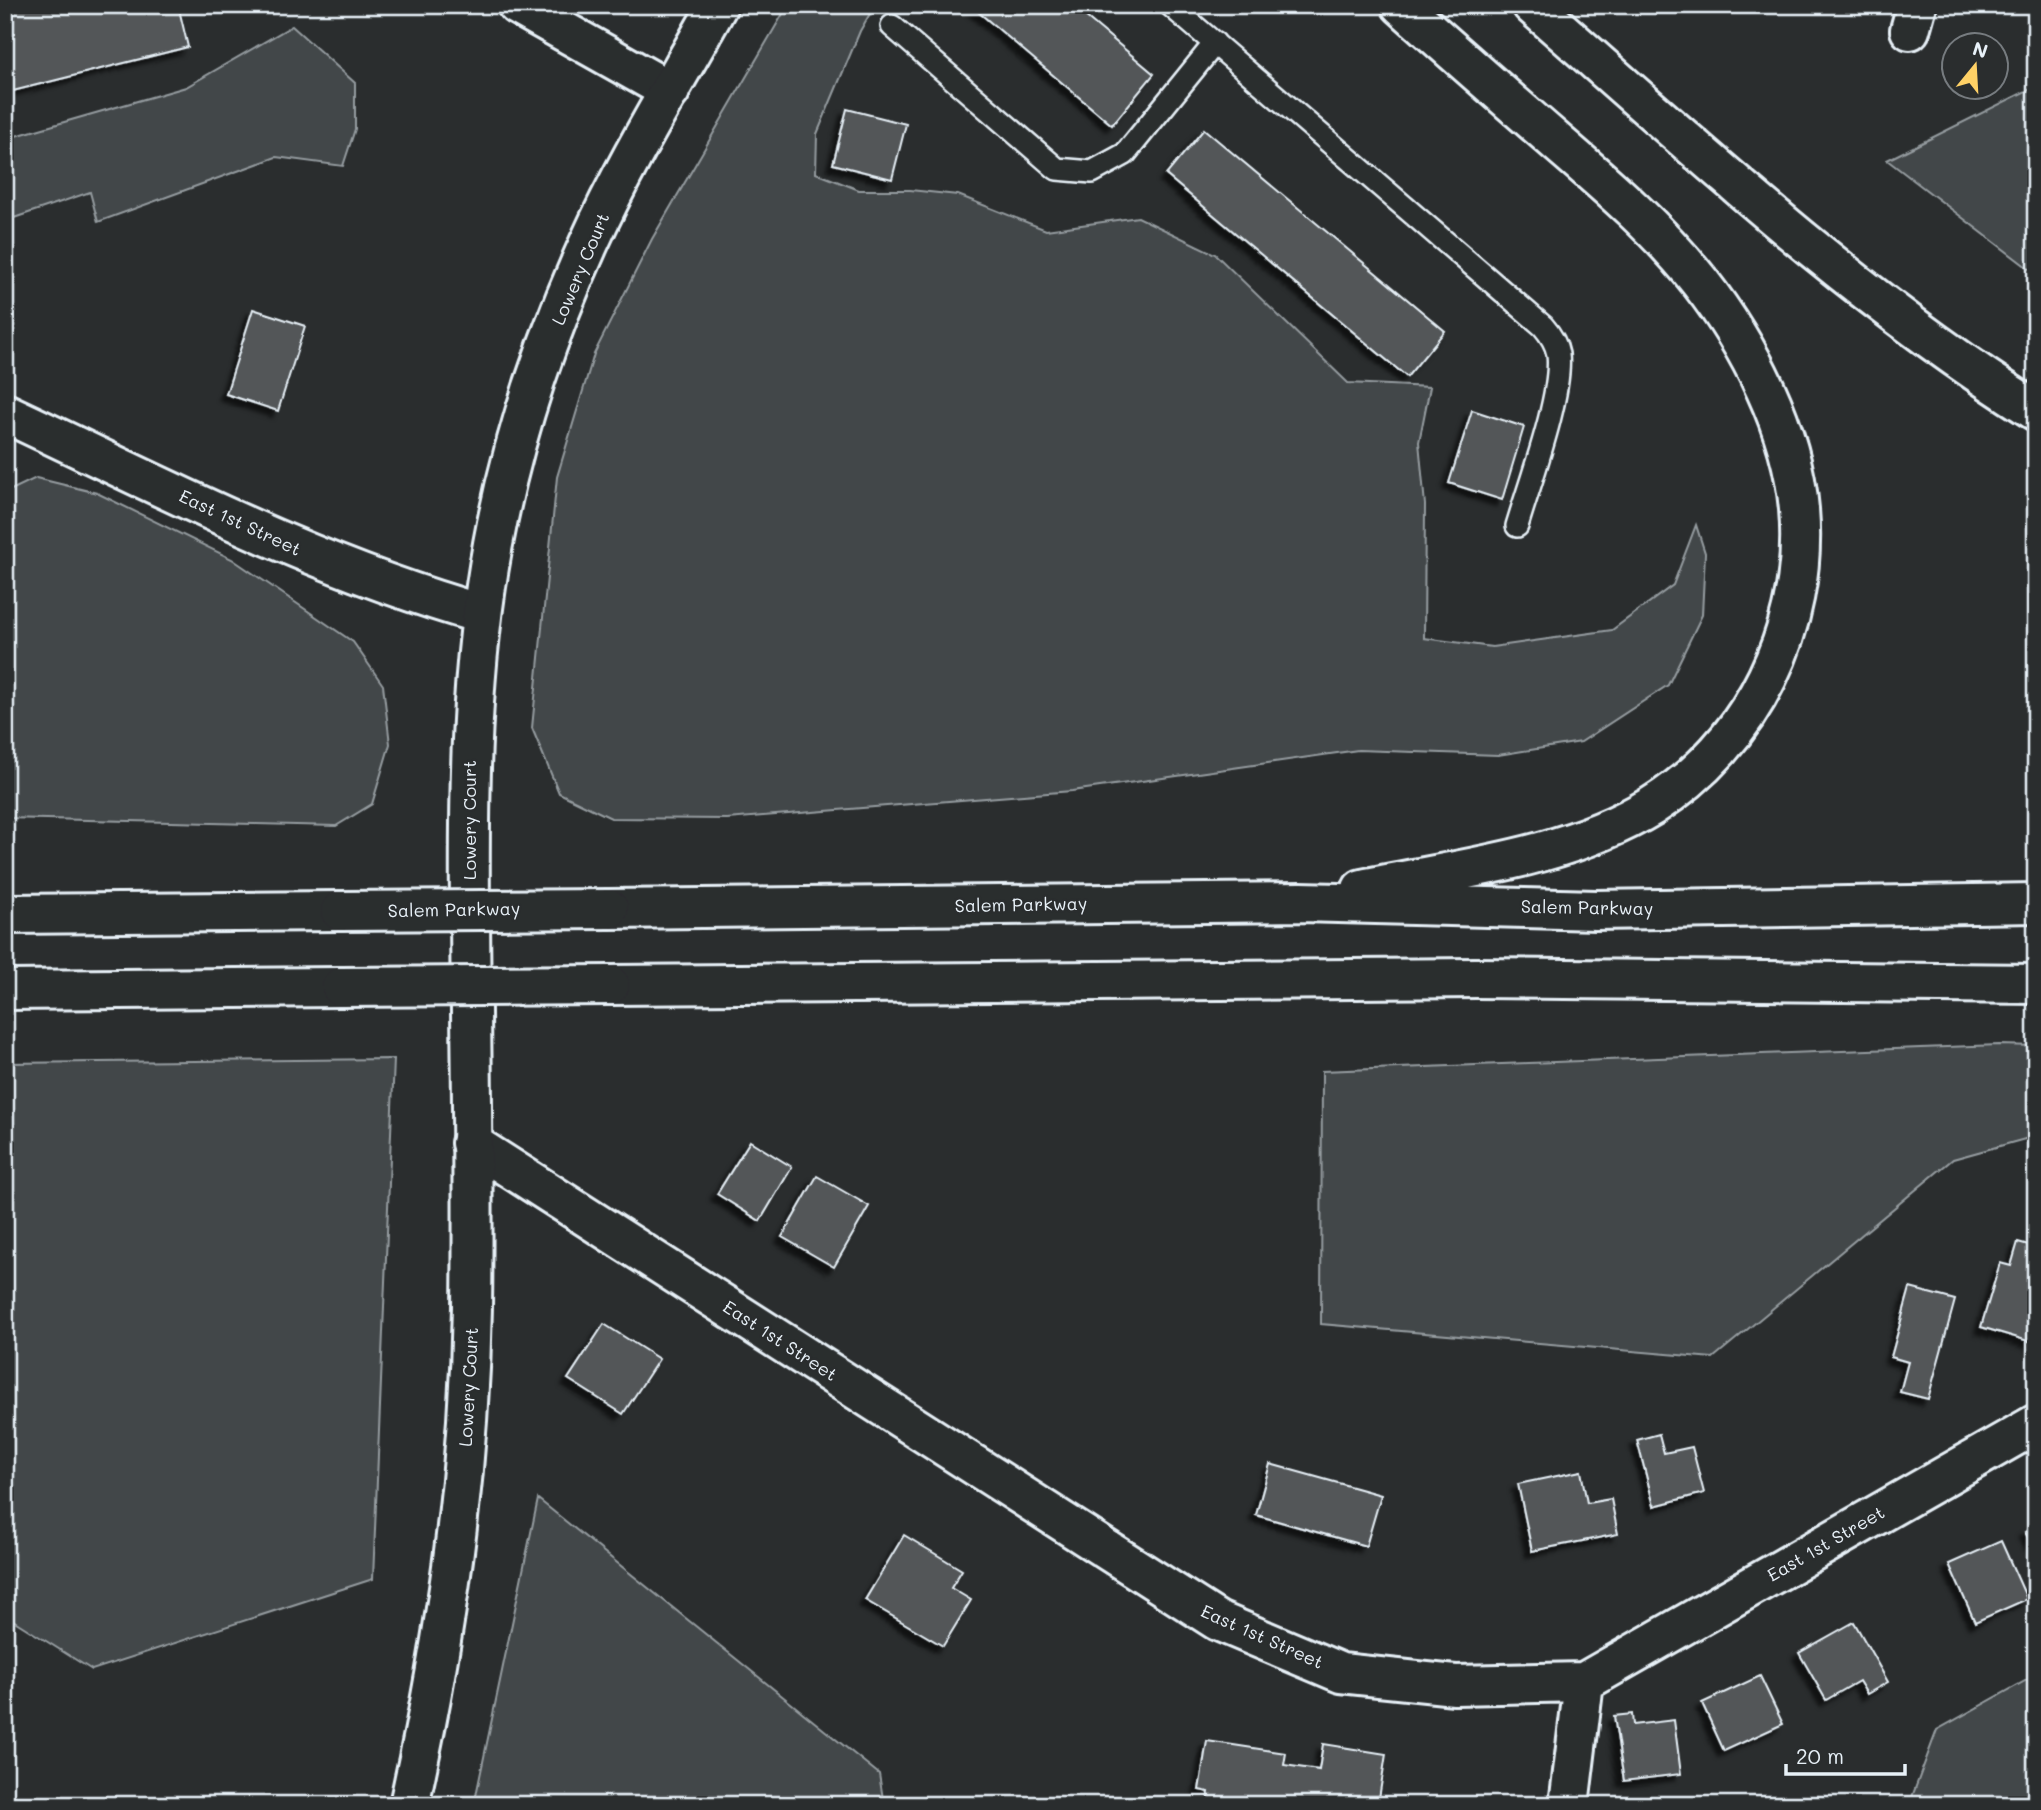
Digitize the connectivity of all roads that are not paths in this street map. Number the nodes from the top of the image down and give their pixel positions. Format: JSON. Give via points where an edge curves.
{"nodes":[{"id":1,"x":517,"y":5,"type":"edge"},
{"id":2,"x":718,"y":5,"type":"edge"},
{"id":3,"x":1170,"y":5,"type":"edge"},
{"id":4,"x":1401,"y":5,"type":"edge"},
{"id":5,"x":1532,"y":5,"type":"edge"},
{"id":6,"x":892,"y":26,"type":"dead end"},
{"id":7,"x":1215,"y":43,"type":"junction"},
{"id":8,"x":670,"y":91,"type":"junction"},
{"id":9,"x":2036,"y":411,"type":"edge"},
{"id":10,"x":5,"y":413,"type":"edge"},
{"id":11,"x":1517,"y":526,"type":"dead end"},
{"id":12,"x":481,"y":614,"type":"junction"},
{"id":13,"x":1301,"y":902,"type":"junction"},
{"id":14,"x":2036,"y":903,"type":"edge"},
{"id":15,"x":5,"y":915,"type":"edge"},
{"id":16,"x":2036,"y":984,"type":"edge"},
{"id":17,"x":5,"y":990,"type":"edge"},
{"id":18,"x":471,"y":1143,"type":"junction"},
{"id":19,"x":2036,"y":1424,"type":"edge"},
{"id":20,"x":1584,"y":1682,"type":"junction"},
{"id":21,"x":409,"y":1805,"type":"edge"},
{"id":22,"x":1569,"y":1805,"type":"edge"}],
"edges":[{"from":1,"to":8,"type":"main road"},
{"from":2,"to":8,"type":"main road","name":"Lowery Court"},
{"from":3,"to":7,"type":"lane"},
{"from":4,"to":13,"type":"main road","via":[[1625,202],[1700,282],[1734,330],[1775,414],[1799,506],[1801,553],[1784,640],[1765,684],[1716,754],[1652,806],[1614,825],[1528,854]]},
{"from":5,"to":9,"type":"main road","via":[[1759,204],[1872,296]]},
{"from":6,"to":7,"type":"lane","via":[[1057,169],[1093,172],[1125,154]]},
{"from":7,"to":11,"type":"lane","via":[[1543,326],[1553,340],[1558,354],[1556,388]]},
{"from":8,"to":12,"type":"main road","name":"Lowery Court","via":[[596,230],[559,314],[511,464]]},
{"from":10,"to":12,"type":"main road","name":"East 1st Street","via":[[318,558]]},
{"from":12,"to":18,"type":"main road","name":"Lowery Court","via":[[469,763]]},
{"from":13,"to":14,"type":"main road","name":"Salem Parkway","via":[[1596,910]]},
{"from":13,"to":15,"type":"main road","name":"Salem Parkway","bridge":true},
{"from":16,"to":17,"type":"main road","bridge":true,"via":[[1450,978]]},
{"from":18,"to":20,"type":"main road","name":"East 1st Street","via":[[1218,1621],[1341,1673],[1455,1685]]},
{"from":18,"to":21,"type":"main road","name":"Lowery Court","via":[[470,1404],[460,1514],[447,1614]]},
{"from":19,"to":20,"type":"main road","name":"East 1st Street"},
{"from":20,"to":22,"type":"main road"}]}
